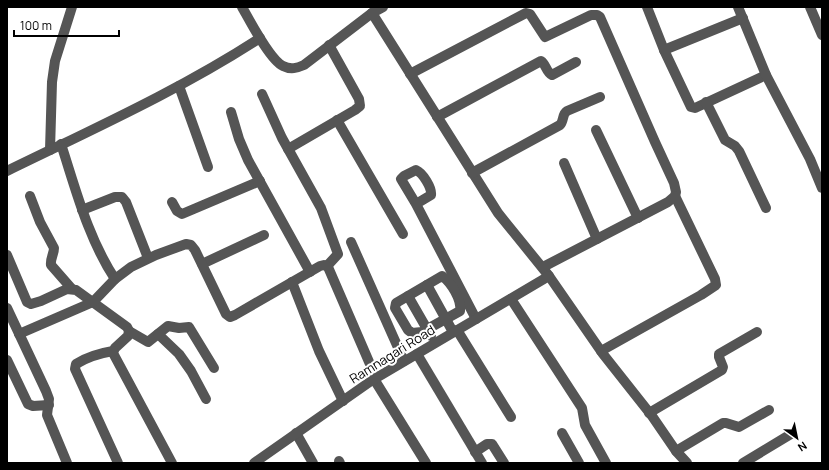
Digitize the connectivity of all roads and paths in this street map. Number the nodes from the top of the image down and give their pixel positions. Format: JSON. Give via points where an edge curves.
{"nodes":[{"id":1,"x":72,"y":7,"type":"edge"},
{"id":2,"x":242,"y":7,"type":"edge"},
{"id":3,"x":383,"y":7,"type":"edge"},
{"id":4,"x":647,"y":7,"type":"edge"},
{"id":5,"x":738,"y":7,"type":"edge"},
{"id":6,"x":822,"y":8,"type":"edge"},
{"id":7,"x":811,"y":9,"type":"edge"},
{"id":8,"x":372,"y":13,"type":"junction"},
{"id":9,"x":742,"y":18,"type":"junction"},
{"id":10,"x":822,"y":35,"type":"edge"},
{"id":11,"x":260,"y":38,"type":"junction"},
{"id":12,"x":329,"y":45,"type":"junction"},
{"id":13,"x":664,"y":50,"type":"junction"},
{"id":14,"x":576,"y":62,"type":"dead end"},
{"id":15,"x":410,"y":74,"type":"junction"},
{"id":16,"x":766,"y":75,"type":"junction"},
{"id":17,"x":179,"y":86,"type":"junction"},
{"id":18,"x":262,"y":94,"type":"dead end"},
{"id":19,"x":600,"y":97,"type":"dead end"},
{"id":20,"x":706,"y":102,"type":"junction"},
{"id":21,"x":231,"y":112,"type":"dead end"},
{"id":22,"x":437,"y":117,"type":"junction"},
{"id":23,"x":337,"y":120,"type":"junction"},
{"id":24,"x":596,"y":130,"type":"dead end"},
{"id":25,"x":61,"y":144,"type":"junction"},
{"id":26,"x":288,"y":149,"type":"junction"},
{"id":27,"x":50,"y":150,"type":"junction"},
{"id":28,"x":564,"y":163,"type":"dead end"},
{"id":29,"x":208,"y":167,"type":"dead end"},
{"id":30,"x":7,"y":170,"type":"edge"},
{"id":31,"x":472,"y":172,"type":"junction"},
{"id":32,"x":260,"y":181,"type":"junction"},
{"id":33,"x":822,"y":188,"type":"edge"},
{"id":34,"x":30,"y":196,"type":"dead end"},
{"id":35,"x":675,"y":196,"type":"junction"},
{"id":36,"x":172,"y":202,"type":"dead end"},
{"id":37,"x":416,"y":204,"type":"dead end"},
{"id":38,"x":766,"y":208,"type":"dead end"},
{"id":39,"x":82,"y":210,"type":"junction"},
{"id":40,"x":638,"y":218,"type":"junction"},
{"id":41,"x":403,"y":234,"type":"dead end"},
{"id":42,"x":264,"y":235,"type":"dead end"},
{"id":43,"x":597,"y":239,"type":"junction"},
{"id":44,"x":351,"y":242,"type":"dead end"},
{"id":45,"x":7,"y":255,"type":"edge"},
{"id":46,"x":148,"y":258,"type":"junction"},
{"id":47,"x":202,"y":264,"type":"junction"},
{"id":48,"x":327,"y":266,"type":"junction"},
{"id":49,"x":543,"y":267,"type":"junction"},
{"id":50,"x":310,"y":272,"type":"junction"},
{"id":51,"x":549,"y":276,"type":"junction"},
{"id":52,"x":115,"y":279,"type":"junction"},
{"id":53,"x":292,"y":282,"type":"junction"},
{"id":54,"x":427,"y":286,"type":"junction"},
{"id":55,"x":72,"y":289,"type":"junction"},
{"id":56,"x":408,"y":296,"type":"junction"},
{"id":57,"x":511,"y":299,"type":"junction"},
{"id":58,"x":93,"y":302,"type":"junction"},
{"id":59,"x":7,"y":308,"type":"edge"},
{"id":60,"x":476,"y":319,"type":"junction"},
{"id":61,"x":446,"y":320,"type":"junction"},
{"id":62,"x":427,"y":330,"type":"junction"},
{"id":63,"x":129,"y":331,"type":"junction"},
{"id":64,"x":455,"y":331,"type":"junction"},
{"id":65,"x":757,"y":332,"type":"dead end"},
{"id":66,"x":19,"y":334,"type":"junction"},
{"id":67,"x":158,"y":334,"type":"junction"},
{"id":68,"x":435,"y":343,"type":"junction"},
{"id":69,"x":113,"y":351,"type":"junction"},
{"id":70,"x":601,"y":351,"type":"junction"},
{"id":71,"x":417,"y":354,"type":"junction"},
{"id":72,"x":7,"y":360,"type":"edge"},
{"id":73,"x":404,"y":361,"type":"junction"},
{"id":74,"x":214,"y":368,"type":"dead end"},
{"id":75,"x":375,"y":379,"type":"junction"},
{"id":76,"x":206,"y":399,"type":"dead end"},
{"id":77,"x":343,"y":401,"type":"junction"},
{"id":78,"x":48,"y":405,"type":"junction"},
{"id":79,"x":770,"y":410,"type":"dead end"},
{"id":80,"x":649,"y":413,"type":"junction"},
{"id":81,"x":511,"y":417,"type":"dead end"},
{"id":82,"x":296,"y":433,"type":"junction"},
{"id":83,"x":562,"y":433,"type":"dead end"},
{"id":84,"x":791,"y":434,"type":"dead end"},
{"id":85,"x":676,"y":451,"type":"junction"},
{"id":86,"x":475,"y":452,"type":"junction"},
{"id":87,"x":67,"y":463,"type":"edge"},
{"id":88,"x":118,"y":463,"type":"edge"},
{"id":89,"x":172,"y":463,"type":"edge"},
{"id":90,"x":254,"y":463,"type":"edge"},
{"id":91,"x":314,"y":463,"type":"edge"},
{"id":92,"x":426,"y":463,"type":"edge"},
{"id":93,"x":482,"y":463,"type":"edge"},
{"id":94,"x":504,"y":463,"type":"edge"},
{"id":95,"x":579,"y":463,"type":"edge"},
{"id":96,"x":606,"y":463,"type":"edge"},
{"id":97,"x":687,"y":463,"type":"edge"},
{"id":98,"x":744,"y":463,"type":"edge"}],
"edges":[{"from":1,"to":27,"type":"street","via":[[52,82]]},
{"from":2,"to":11,"type":"street"},
{"from":3,"to":8,"type":"street"},
{"from":4,"to":13,"type":"street"},
{"from":5,"to":9,"type":"street"},
{"from":6,"to":7,"type":"street"},
{"from":7,"to":10,"type":"street"},
{"from":8,"to":12,"type":"street"},
{"from":8,"to":15,"type":"street"},
{"from":9,"to":13,"type":"street"},
{"from":9,"to":16,"type":"street"},
{"from":11,"to":12,"type":"street","via":[[274,59],[283,66],[294,69],[304,65]]},
{"from":11,"to":17,"type":"street"},
{"from":12,"to":23,"type":"street","via":[[360,104],[358,108]]},
{"from":13,"to":20,"type":"street","via":[[690,106],[693,108]]},
{"from":14,"to":22,"type":"street","via":[[552,75],[541,61]]},
{"from":15,"to":22,"type":"street"},
{"from":15,"to":35,"type":"street","via":[[526,13],[530,14],[546,37],[591,15],[597,15],[602,20],[674,183]]},
{"from":16,"to":20,"type":"street"},
{"from":16,"to":33,"type":"street","via":[[810,159]]},
{"from":17,"to":25,"type":"street"},
{"from":17,"to":29,"type":"street"},
{"from":18,"to":26,"type":"street"},
{"from":19,"to":31,"type":"street","via":[[567,111],[560,125]]},
{"from":20,"to":38,"type":"street","via":[[725,140],[738,149]]},
{"from":21,"to":32,"type":"street","via":[[244,151]]},
{"from":22,"to":31,"type":"street"},
{"from":23,"to":26,"type":"street"},
{"from":23,"to":41,"type":"street"},
{"from":24,"to":40,"type":"street"},
{"from":25,"to":27,"type":"street"},
{"from":25,"to":39,"type":"street"},
{"from":26,"to":48,"type":"street","via":[[321,208],[338,252],[338,256]]},
{"from":27,"to":30,"type":"street"},
{"from":28,"to":43,"type":"street"},
{"from":31,"to":49,"type":"street","via":[[498,214]]},
{"from":32,"to":36,"type":"street","via":[[182,214]]},
{"from":32,"to":50,"type":"street"},
{"from":34,"to":55,"type":"street","via":[[54,248],[51,265]]},
{"from":35,"to":40,"type":"street"},
{"from":35,"to":70,"type":"street","via":[[716,285]]},
{"from":37,"to":60,"type":"street"},
{"from":39,"to":46,"type":"street","via":[[115,197],[122,197]]},
{"from":39,"to":52,"type":"street","via":[[99,253]]},
{"from":40,"to":43,"type":"street"},
{"from":42,"to":47,"type":"street"},
{"from":43,"to":49,"type":"street"},
{"from":44,"to":73,"type":"street"},
{"from":45,"to":55,"type":"street","via":[[27,302],[31,304]]},
{"from":46,"to":47,"type":"street","via":[[186,244],[193,247]]},
{"from":46,"to":52,"type":"street","via":[[131,266]]},
{"from":47,"to":53,"type":"street","via":[[226,314],[230,317]]},
{"from":48,"to":50,"type":"street","via":[[320,266]]},
{"from":48,"to":75,"type":"street"},
{"from":49,"to":51,"type":"street"},
{"from":50,"to":53,"type":"street"},
{"from":51,"to":57,"type":"street","name":"Ramnagari Road"},
{"from":51,"to":70,"type":"street"},
{"from":52,"to":58,"type":"street"},
{"from":53,"to":77,"type":"street","via":[[319,351]]},
{"from":54,"to":56,"type":"street"},
{"from":54,"to":61,"type":"street"},
{"from":54,"to":61,"type":"street","via":[[442,276],[460,302],[460,311]]},
{"from":55,"to":58,"type":"street"},
{"from":56,"to":62,"type":"street"},
{"from":56,"to":62,"type":"street","via":[[396,303],[395,308],[412,333]]},
{"from":57,"to":60,"type":"street","name":"Ramnagari Road"},
{"from":57,"to":96,"type":"street","via":[[582,408],[585,425]]},
{"from":58,"to":63,"type":"street","via":[[124,324]]},
{"from":58,"to":66,"type":"street"},
{"from":59,"to":66,"type":"street"},
{"from":60,"to":64,"type":"street","name":"Ramnagari Road"},
{"from":61,"to":62,"type":"street"},
{"from":61,"to":64,"type":"street"},
{"from":62,"to":68,"type":"street"},
{"from":63,"to":67,"type":"street","via":[[147,342]]},
{"from":63,"to":69,"type":"street","via":[[128,336]]},
{"from":64,"to":68,"type":"street","name":"Ramnagari Road"},
{"from":64,"to":81,"type":"street"},
{"from":65,"to":80,"type":"street","via":[[719,354],[722,370]]},
{"from":66,"to":78,"type":"street","via":[[46,391]]},
{"from":67,"to":74,"type":"street","via":[[168,326],[189,327]]},
{"from":67,"to":76,"type":"street","via":[[182,358]]},
{"from":68,"to":71,"type":"street","name":"Ramnagari Road"},
{"from":69,"to":88,"type":"street","via":[[85,360],[75,367]]},
{"from":69,"to":89,"type":"street"},
{"from":70,"to":80,"type":"street"},
{"from":71,"to":73,"type":"street","name":"Ramnagari Road"},
{"from":71,"to":86,"type":"street"},
{"from":72,"to":78,"type":"street","via":[[28,404]]},
{"from":73,"to":75,"type":"street","name":"Ramnagari Road"},
{"from":75,"to":77,"type":"street","name":"Ramnagari Road"},
{"from":75,"to":92,"type":"street"},
{"from":77,"to":82,"type":"street","name":"Ramnagari Road"},
{"from":78,"to":87,"type":"street","via":[[50,422]]},
{"from":79,"to":85,"type":"street","via":[[739,427],[723,423]]},
{"from":80,"to":85,"type":"street"},
{"from":82,"to":90,"type":"street","name":"Ramnagari Road"},
{"from":82,"to":91,"type":"street"},
{"from":83,"to":95,"type":"street"},
{"from":84,"to":98,"type":"street"},
{"from":85,"to":97,"type":"street"},
{"from":86,"to":93,"type":"street"},
{"from":86,"to":94,"type":"street","via":[[487,444],[492,444]]}]}
